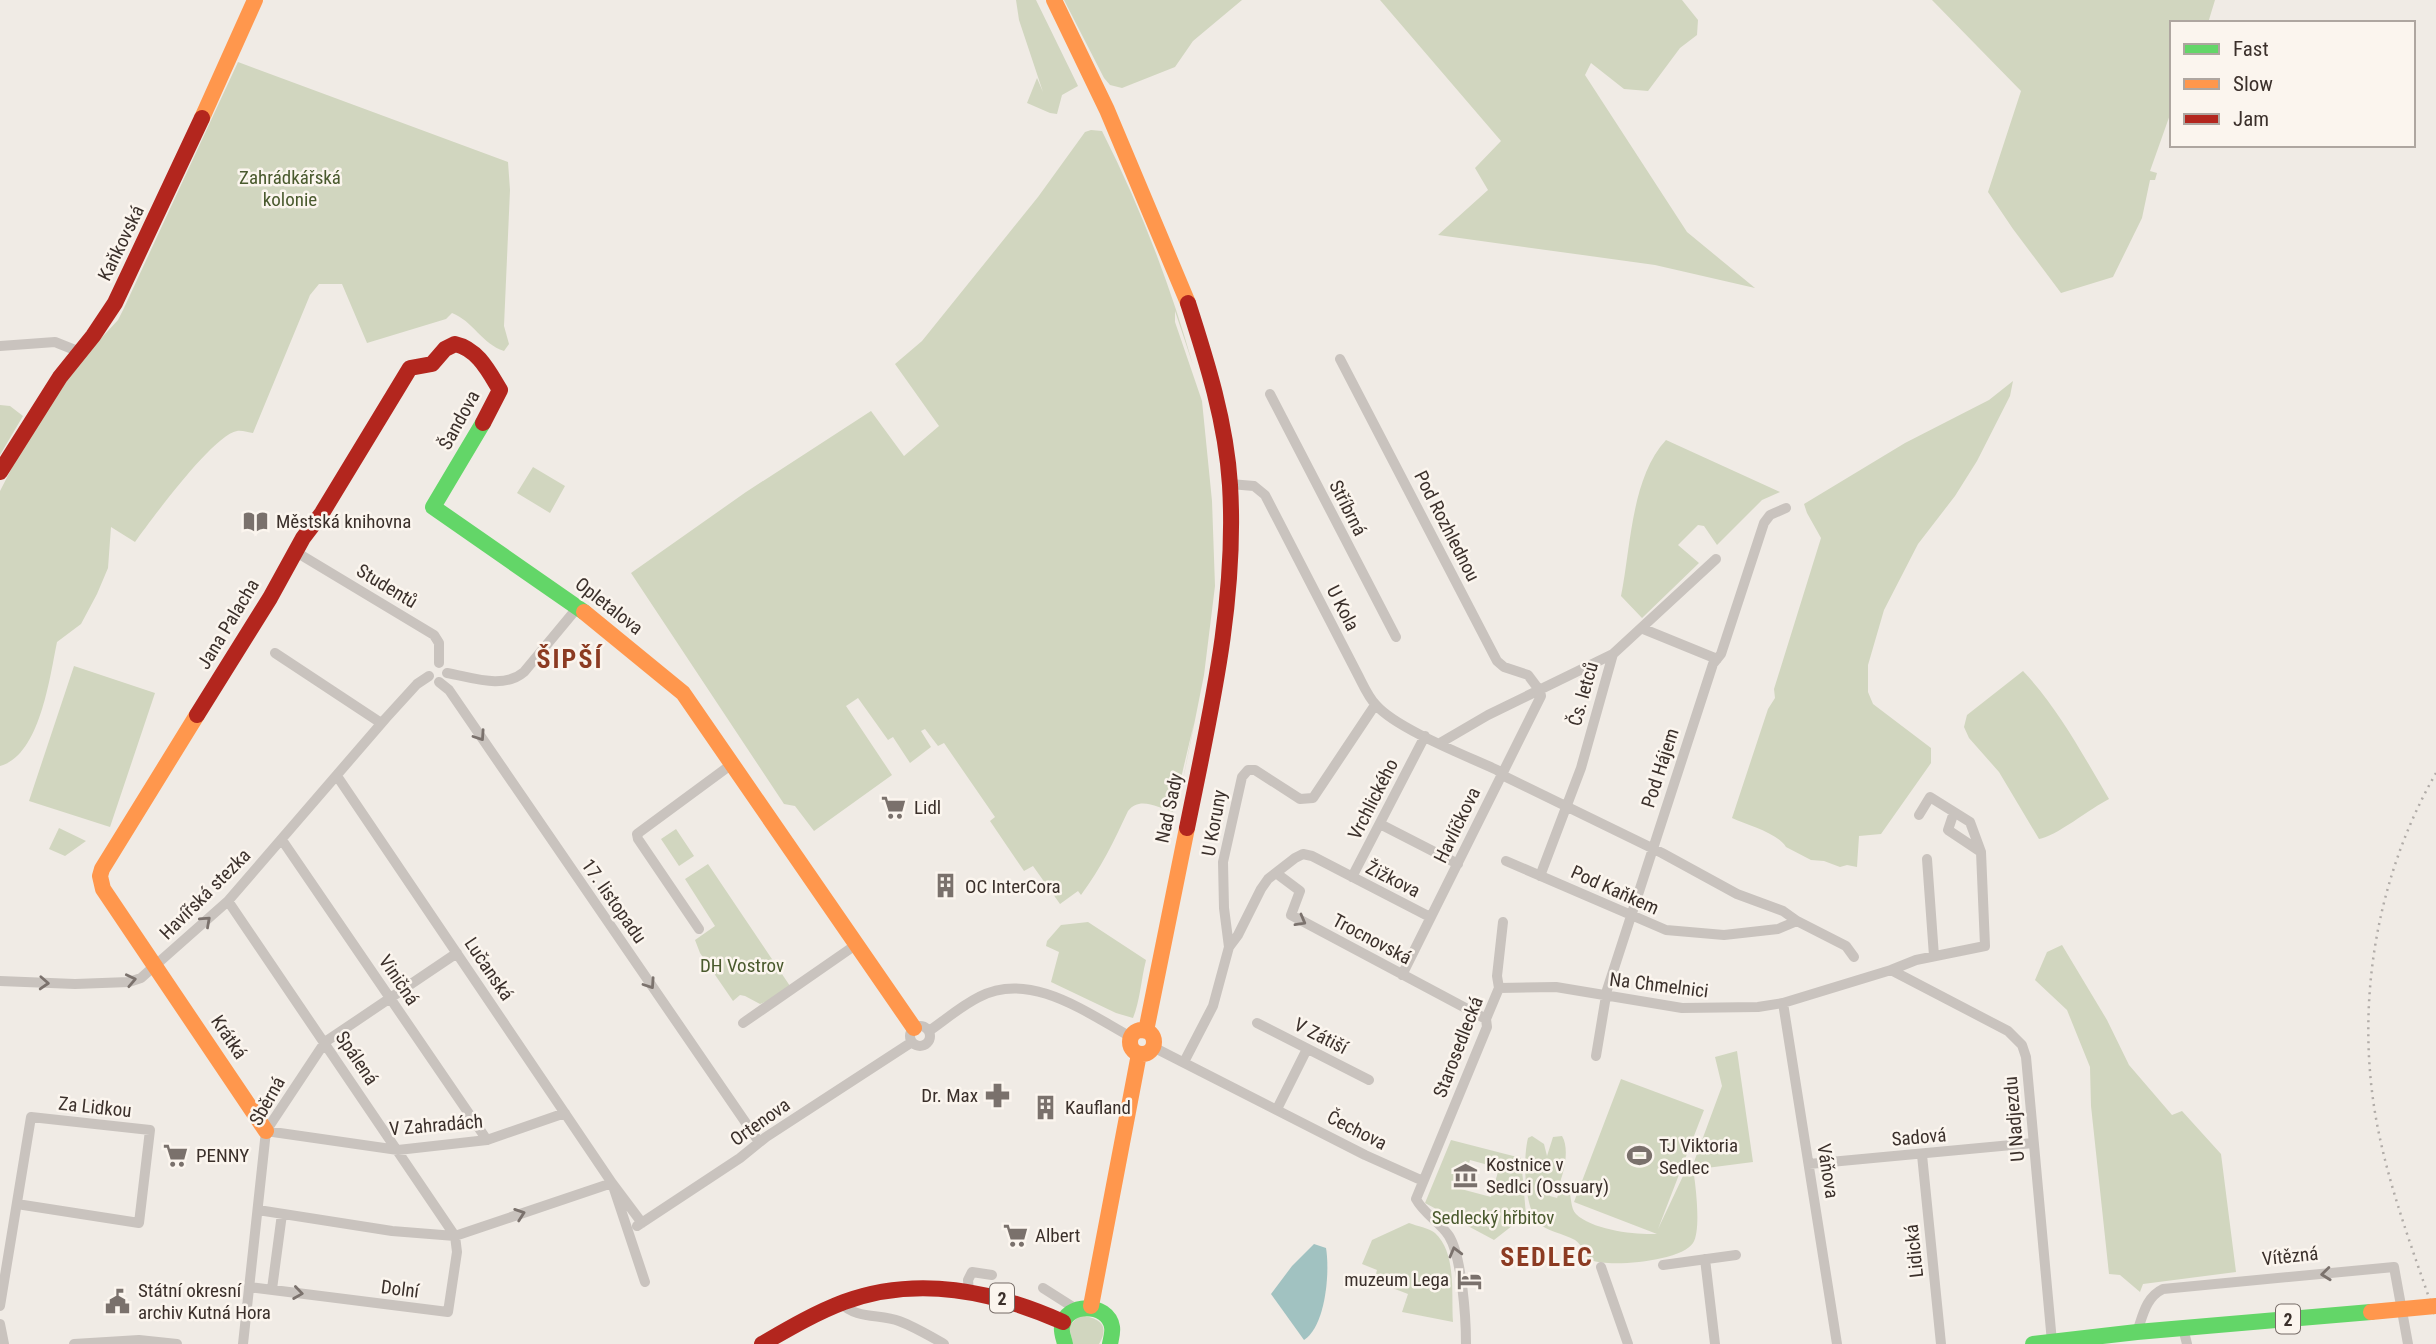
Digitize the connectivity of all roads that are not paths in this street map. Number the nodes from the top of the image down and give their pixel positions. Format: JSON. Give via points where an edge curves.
{"nodes":[{"id":1,"x":1054,"y":0,"type":"edge"},
{"id":2,"x":251,"y":7,"type":"edge"},
{"id":3,"x":0,"y":346,"type":"edge"},
{"id":4,"x":80,"y":352,"type":"junction"},
{"id":5,"x":476,"y":354,"type":"joint"},
{"id":6,"x":1340,"y":359,"type":"dead end"},
{"id":7,"x":1270,"y":394,"type":"dead end"},
{"id":8,"x":0,"y":472,"type":"edge"},
{"id":9,"x":1230,"y":484,"type":"junction"},
{"id":10,"x":433,"y":507,"type":"joint"},
{"id":11,"x":1786,"y":508,"type":"dead end"},
{"id":12,"x":296,"y":552,"type":"junction"},
{"id":13,"x":1716,"y":559,"type":"dead end"},
{"id":14,"x":578,"y":607,"type":"junction"},
{"id":15,"x":1641,"y":628,"type":"junction"},
{"id":16,"x":1396,"y":637,"type":"dead end"},
{"id":17,"x":275,"y":653,"type":"dead end"},
{"id":18,"x":1613,"y":654,"type":"junction"},
{"id":19,"x":1717,"y":659,"type":"junction"},
{"id":20,"x":439,"y":663,"type":"junction"},
{"id":21,"x":438,"y":677,"type":"junction"},
{"id":22,"x":1540,"y":691,"type":"junction"},
{"id":23,"x":1376,"y":705,"type":"junction"},
{"id":24,"x":382,"y":723,"type":"junction"},
{"id":25,"x":1425,"y":736,"type":"junction"},
{"id":26,"x":1440,"y":743,"type":"junction"},
{"id":27,"x":732,"y":764,"type":"junction"},
{"id":28,"x":1502,"y":774,"type":"junction"},
{"id":29,"x":337,"y":776,"type":"junction"},
{"id":30,"x":1567,"y":806,"type":"junction"},
{"id":31,"x":1954,"y":812,"type":"junction"},
{"id":32,"x":1919,"y":815,"type":"dead end"},
{"id":33,"x":1380,"y":824,"type":"junction"},
{"id":34,"x":282,"y":839,"type":"junction"},
{"id":35,"x":1652,"y":849,"type":"junction"},
{"id":36,"x":1981,"y":852,"type":"junction"},
{"id":37,"x":1303,"y":854,"type":"joint"},
{"id":38,"x":1927,"y":859,"type":"dead end"},
{"id":39,"x":1506,"y":861,"type":"dead end"},
{"id":40,"x":1458,"y":864,"type":"junction"},
{"id":41,"x":1276,"y":873,"type":"junction"},
{"id":42,"x":1540,"y":876,"type":"junction"},
{"id":43,"x":1352,"y":877,"type":"junction"},
{"id":44,"x":228,"y":901,"type":"junction"},
{"id":45,"x":1631,"y":916,"type":"junction"},
{"id":46,"x":1430,"y":917,"type":"junction"},
{"id":47,"x":1797,"y":921,"type":"junction"},
{"id":48,"x":1503,"y":922,"type":"dead end"},
{"id":49,"x":699,"y":929,"type":"dead end"},
{"id":50,"x":857,"y":944,"type":"junction"},
{"id":51,"x":1229,"y":947,"type":"junction"},
{"id":52,"x":457,"y":953,"type":"junction"},
{"id":53,"x":1934,"y":956,"type":"junction"},
{"id":54,"x":1854,"y":957,"type":"dead end"},
{"id":55,"x":156,"y":967,"type":"junction"},
{"id":56,"x":1891,"y":970,"type":"junction"},
{"id":57,"x":1402,"y":975,"type":"junction"},
{"id":58,"x":0,"y":981,"type":"edge"},
{"id":59,"x":1499,"y":988,"type":"junction"},
{"id":60,"x":1607,"y":996,"type":"junction"},
{"id":61,"x":390,"y":998,"type":"junction"},
{"id":62,"x":1783,"y":1003,"type":"junction"},
{"id":63,"x":1486,"y":1019,"type":"junction"},
{"id":64,"x":743,"y":1023,"type":"dead end"},
{"id":65,"x":1257,"y":1023,"type":"dead end"},
{"id":66,"x":918,"y":1034,"type":"junction"},
{"id":67,"x":1138,"y":1034,"type":"junction"},
{"id":68,"x":325,"y":1042,"type":"junction"},
{"id":69,"x":1307,"y":1049,"type":"junction"},
{"id":70,"x":1146,"y":1050,"type":"junction"},
{"id":71,"x":1596,"y":1056,"type":"dead end"},
{"id":72,"x":1184,"y":1062,"type":"junction"},
{"id":73,"x":1368,"y":1080,"type":"dead end"},
{"id":74,"x":1277,"y":1109,"type":"junction"},
{"id":75,"x":565,"y":1113,"type":"junction"},
{"id":76,"x":266,"y":1131,"type":"junction"},
{"id":77,"x":487,"y":1140,"type":"junction"},
{"id":78,"x":759,"y":1142,"type":"junction"},
{"id":79,"x":2033,"y":1143,"type":"junction"},
{"id":80,"x":398,"y":1150,"type":"junction"},
{"id":81,"x":1922,"y":1155,"type":"junction"},
{"id":82,"x":1809,"y":1164,"type":"junction"},
{"id":83,"x":1423,"y":1181,"type":"junction"},
{"id":84,"x":612,"y":1183,"type":"junction"},
{"id":85,"x":17,"y":1203,"type":"junction"},
{"id":86,"x":258,"y":1210,"type":"junction"},
{"id":87,"x":282,"y":1214,"type":"junction"},
{"id":88,"x":642,"y":1223,"type":"junction"},
{"id":89,"x":629,"y":1231,"type":"junction"},
{"id":90,"x":455,"y":1236,"type":"junction"},
{"id":91,"x":1736,"y":1255,"type":"dead end"},
{"id":92,"x":1705,"y":1259,"type":"junction"},
{"id":93,"x":1663,"y":1265,"type":"dead end"},
{"id":94,"x":1601,"y":1267,"type":"dead end"},
{"id":95,"x":992,"y":1275,"type":"dead end"},
{"id":96,"x":645,"y":1282,"type":"dead end"},
{"id":97,"x":249,"y":1287,"type":"junction"},
{"id":98,"x":1043,"y":1288,"type":"dead end"},
{"id":99,"x":272,"y":1289,"type":"junction"},
{"id":100,"x":969,"y":1291,"type":"junction"},
{"id":101,"x":841,"y":1303,"type":"junction"},
{"id":102,"x":0,"y":1306,"type":"edge"},
{"id":103,"x":2436,"y":1306,"type":"edge"},
{"id":104,"x":1084,"y":1308,"type":"junction"},
{"id":105,"x":1063,"y":1322,"type":"junction"},
{"id":106,"x":0,"y":1324,"type":"edge"},
{"id":107,"x":781,"y":1332,"type":"junction"},
{"id":108,"x":2137,"y":1332,"type":"junction"},
{"id":109,"x":2185,"y":1336,"type":"edge"},
{"id":110,"x":2052,"y":1342,"type":"junction"},
{"id":111,"x":4,"y":1344,"type":"edge"},
{"id":112,"x":74,"y":1344,"type":"edge"},
{"id":113,"x":177,"y":1344,"type":"edge"},
{"id":114,"x":243,"y":1344,"type":"edge"},
{"id":115,"x":748,"y":1344,"type":"edge"},
{"id":116,"x":762,"y":1344,"type":"edge"},
{"id":117,"x":944,"y":1344,"type":"edge"},
{"id":118,"x":1065,"y":1344,"type":"edge"},
{"id":119,"x":1110,"y":1344,"type":"edge"},
{"id":120,"x":1466,"y":1344,"type":"edge"},
{"id":121,"x":1628,"y":1344,"type":"edge"},
{"id":122,"x":1715,"y":1344,"type":"edge"},
{"id":123,"x":1837,"y":1344,"type":"edge"},
{"id":124,"x":1941,"y":1344,"type":"edge"},
{"id":125,"x":2033,"y":1344,"type":"edge"},
{"id":126,"x":2408,"y":1344,"type":"edge"}],
"edges":[{"from":1,"to":9,"type":"street","name":"Nad Sady","via":[[1107,110],[1189,307],[1221,419]]},
{"from":2,"to":4,"type":"street","name":"Kaňkovská","via":[[116,303]]},
{"from":3,"to":4,"type":"street","via":[[55,342]]},
{"from":4,"to":8,"type":"street","name":"Kaňkovská"},
{"from":5,"to":10,"type":"street","name":"Šandova","via":[[500,390]]},
{"from":5,"to":12,"type":"street","name":"Jana Palacha","via":[[448,346],[433,364],[410,369]]},
{"from":6,"to":22,"type":"street","name":"Pod Rozhlednou","via":[[1497,661],[1528,675]]},
{"from":7,"to":16,"type":"street","name":"Stříbrná"},
{"from":9,"to":23,"type":"street","name":"U Kola","via":[[1254,486],[1265,495]]},
{"from":9,"to":67,"type":"street","name":"Nad Sady","via":[[1229,593],[1218,670]]},
{"from":10,"to":14,"type":"street","name":"Opletalova"},
{"from":11,"to":19,"type":"street","name":"Pod Hájem","via":[[1763,523]]},
{"from":12,"to":20,"type":"street","name":"Studentů","via":[[433,635],[439,643]]},
{"from":12,"to":55,"type":"street","name":"Jana Palacha","via":[[102,869],[103,889]]},
{"from":13,"to":15,"type":"street","name":"Čs. letců"},
{"from":14,"to":21,"type":"street","via":[[514,678]]},
{"from":14,"to":27,"type":"street","name":"Opletalova","via":[[683,694]]},
{"from":15,"to":18,"type":"street","name":"Čs. letců"},
{"from":15,"to":19,"type":"street"},
{"from":17,"to":24,"type":"street"},
{"from":18,"to":22,"type":"street"},
{"from":18,"to":30,"type":"street","name":"Čs. letců"},
{"from":19,"to":35,"type":"street","name":"Pod Hájem"},
{"from":20,"to":21,"type":"street","via":[[446,668]]},
{"from":20,"to":21,"type":"street","name":"Havířská stezka","via":[[430,665],[428,671]]},
{"from":21,"to":24,"type":"street","name":"Havířská stezka","via":[[416,684]]},
{"from":21,"to":78,"type":"street","name":"17. listopadu","one_way":true},
{"from":22,"to":26,"type":"street"},
{"from":22,"to":28,"type":"street","name":"Havlíčkova"},
{"from":23,"to":25,"type":"street","name":"U Kola"},
{"from":23,"to":51,"type":"street","name":"U Koruny","via":[[1313,798],[1300,799],[1255,770],[1242,777],[1223,862]]},
{"from":24,"to":29,"type":"street","name":"Havířská stezka"},
{"from":25,"to":26,"type":"street","name":"U Kola"},
{"from":25,"to":33,"type":"street","name":"Vrchlického"},
{"from":26,"to":28,"type":"street","name":"U Kola"},
{"from":27,"to":49,"type":"street","via":[[637,834]]},
{"from":27,"to":50,"type":"street","name":"Opletalova"},
{"from":28,"to":30,"type":"street","name":"U Kola"},
{"from":28,"to":40,"type":"street","name":"Havlíčkova"},
{"from":29,"to":34,"type":"street","name":"Havířská stezka"},
{"from":29,"to":52,"type":"street","name":"Lučanská"},
{"from":30,"to":35,"type":"street","name":"U Kola"},
{"from":30,"to":42,"type":"street","name":"Čs. letců"},
{"from":31,"to":32,"type":"street","via":[[1930,797]]},
{"from":31,"to":36,"type":"street","name":"Na Chmelnici","via":[[1970,822]]},
{"from":31,"to":36,"type":"street","via":[[1948,830]]},
{"from":33,"to":40,"type":"street"},
{"from":33,"to":43,"type":"street","name":"Vrchlického"},
{"from":34,"to":44,"type":"street","name":"Havířská stezka"},
{"from":34,"to":61,"type":"street","name":"Viničná"},
{"from":35,"to":45,"type":"street","name":"Pod Hájem"},
{"from":35,"to":47,"type":"street"},
{"from":36,"to":53,"type":"street","name":"Na Chmelnici","via":[[1985,946]]},
{"from":37,"to":41,"type":"street","name":"U Koruny"},
{"from":37,"to":43,"type":"street","name":"Žižkova"},
{"from":38,"to":53,"type":"street"},
{"from":39,"to":42,"type":"street","name":"Pod Kaňkem"},
{"from":40,"to":46,"type":"street","name":"Havlíčkova"},
{"from":41,"to":51,"type":"street","name":"U Koruny","via":[[1261,889]]},
{"from":41,"to":57,"type":"street","name":"Trocnovská","one_way":true,"via":[[1300,891],[1290,915]]},
{"from":42,"to":45,"type":"street","name":"Pod Kaňkem"},
{"from":43,"to":46,"type":"street","name":"Žižkova"},
{"from":55,"to":44,"type":"street","name":"Havířská stezka","one_way":true},
{"from":44,"to":68,"type":"street","name":"Spálená"},
{"from":45,"to":47,"type":"street","name":"Pod Kaňkem","via":[[1666,930],[1718,935],[1778,929]]},
{"from":45,"to":60,"type":"street","name":"Pod Hájem"},
{"from":46,"to":57,"type":"street","name":"Havlíčkova"},
{"from":47,"to":54,"type":"street","via":[[1846,946]]},
{"from":48,"to":59,"type":"street","name":"Starosedlecká"},
{"from":50,"to":64,"type":"street"},
{"from":50,"to":66,"type":"street","name":"Opletalova"},
{"from":51,"to":72,"type":"street","name":"U Koruny","via":[[1213,1006]]},
{"from":52,"to":61,"type":"street","name":"Sběrná"},
{"from":52,"to":75,"type":"street","name":"Lučanská"},
{"from":53,"to":56,"type":"street","name":"Na Chmelnici"},
{"from":58,"to":55,"type":"street","name":"Havířská stezka","one_way":true,"via":[[129,982]]},
{"from":55,"to":76,"type":"street","name":"Krátká"},
{"from":56,"to":62,"type":"street","name":"Na Chmelnici"},
{"from":56,"to":79,"type":"street","name":"U Nadjezdu","via":[[2018,1040],[2026,1057]]},
{"from":57,"to":63,"type":"street","name":"Trocnovská"},
{"from":59,"to":60,"type":"street","name":"Na Chmelnici","via":[[1556,987]]},
{"from":59,"to":63,"type":"street","name":"Starosedlecká"},
{"from":60,"to":62,"type":"street","name":"Na Chmelnici","via":[[1696,1009]]},
{"from":60,"to":71,"type":"street","name":"Pod Hájem"},
{"from":61,"to":68,"type":"street","name":"Sběrná"},
{"from":61,"to":77,"type":"street","name":"Viničná"},
{"from":62,"to":82,"type":"street","name":"Váňova"},
{"from":63,"to":83,"type":"street","name":"Starosedlecká","via":[[1487,1027]]},
{"from":65,"to":69,"type":"street","name":"V Zátiší"},
{"from":66,"to":67,"type":"street","name":"Ortenova","via":[[980,996],[1002,989],[1024,989],[1057,998]]},
{"from":66,"to":78,"type":"street","name":"Ortenova"},
{"from":67,"to":70,"type":"street","via":[[1131,1048]]},
{"from":68,"to":76,"type":"street","name":"Sběrná"},
{"from":68,"to":80,"type":"street","name":"Spálená"},
{"from":69,"to":73,"type":"street","name":"V Zátiší"},
{"from":69,"to":74,"type":"street"},
{"from":70,"to":72,"type":"street","name":"Čechova"},
{"from":70,"to":104,"type":"street"},
{"from":72,"to":74,"type":"street","name":"Čechova"},
{"from":74,"to":83,"type":"street","name":"Čechova"},
{"from":75,"to":77,"type":"street","name":"V Zahradách"},
{"from":75,"to":84,"type":"street","name":"Lučanská"},
{"from":76,"to":80,"type":"street","name":"V Zahradách"},
{"from":76,"to":86,"type":"street","name":"Sběrná"},
{"from":77,"to":80,"type":"street","name":"V Zahradách"},
{"from":78,"to":88,"type":"street","name":"Ortenova"},
{"from":79,"to":81,"type":"street","name":"Sadová"},
{"from":79,"to":110,"type":"street","name":"U Nadjezdu"},
{"from":80,"to":90,"type":"street","name":"Spálená"},
{"from":81,"to":82,"type":"street","name":"Sadová"},
{"from":81,"to":124,"type":"street","name":"Lidická"},
{"from":82,"to":123,"type":"street","name":"Váňova"},
{"from":120,"to":83,"type":"street","one_way":true,"via":[[1456,1249],[1416,1199]]},
{"from":84,"to":88,"type":"street","name":"Lučanská"},
{"from":84,"to":89,"type":"street","name":"Lučanská"},
{"from":90,"to":84,"type":"street","one_way":true},
{"from":85,"to":85,"type":"street","name":"Za Lidkou","via":[[31,1117],[149,1130],[143,1223]]},
{"from":85,"to":102,"type":"street","name":"Za Lidkou"},
{"from":86,"to":87,"type":"street"},
{"from":86,"to":97,"type":"street","name":"Sběrná"},
{"from":87,"to":90,"type":"street"},
{"from":87,"to":99,"type":"street"},
{"from":88,"to":89,"type":"street","name":"Ortenova"},
{"from":89,"to":96,"type":"street","name":"Lučanská"},
{"from":99,"to":90,"type":"street","name":"Dolní","one_way":true,"via":[[448,1312]]},
{"from":91,"to":92,"type":"street"},
{"from":92,"to":93,"type":"street"},
{"from":92,"to":122,"type":"street"},
{"from":94,"to":121,"type":"street"},
{"from":95,"to":100,"type":"street","via":[[972,1272]]},
{"from":97,"to":99,"type":"street","name":"Dolní"},
{"from":97,"to":114,"type":"street","name":"Sběrná"},
{"from":98,"to":104,"type":"street"},
{"from":100,"to":101,"type":"street","number":"2","via":[[897,1290]]},
{"from":100,"to":105,"type":"street","number":"2","via":[[1016,1302]]},
{"from":101,"to":107,"type":"street","number":"2"},
{"from":101,"to":117,"type":"street","via":[[850,1311],[909,1325]]},
{"from":103,"to":109,"type":"street","number":"2","bridge":true},
{"from":104,"to":105,"type":"street","via":[[1067,1315]]},
{"from":104,"to":119,"type":"street","via":[[1101,1311],[1111,1322]]},
{"from":105,"to":118,"type":"street"},
{"from":106,"to":111,"type":"street"},
{"from":107,"to":115,"type":"street","number":"2"},
{"from":107,"to":116,"type":"street","number":"2"},
{"from":108,"to":109,"type":"street","number":"2"},
{"from":108,"to":110,"type":"street","number":"2"},
{"from":126,"to":108,"type":"street","name":"Vítězná","one_way":true,"via":[[2394,1267],[2163,1290],[2148,1302]]},
{"from":110,"to":125,"type":"street","number":"2"},
{"from":112,"to":113,"type":"street","via":[[131,1340]]}]}
